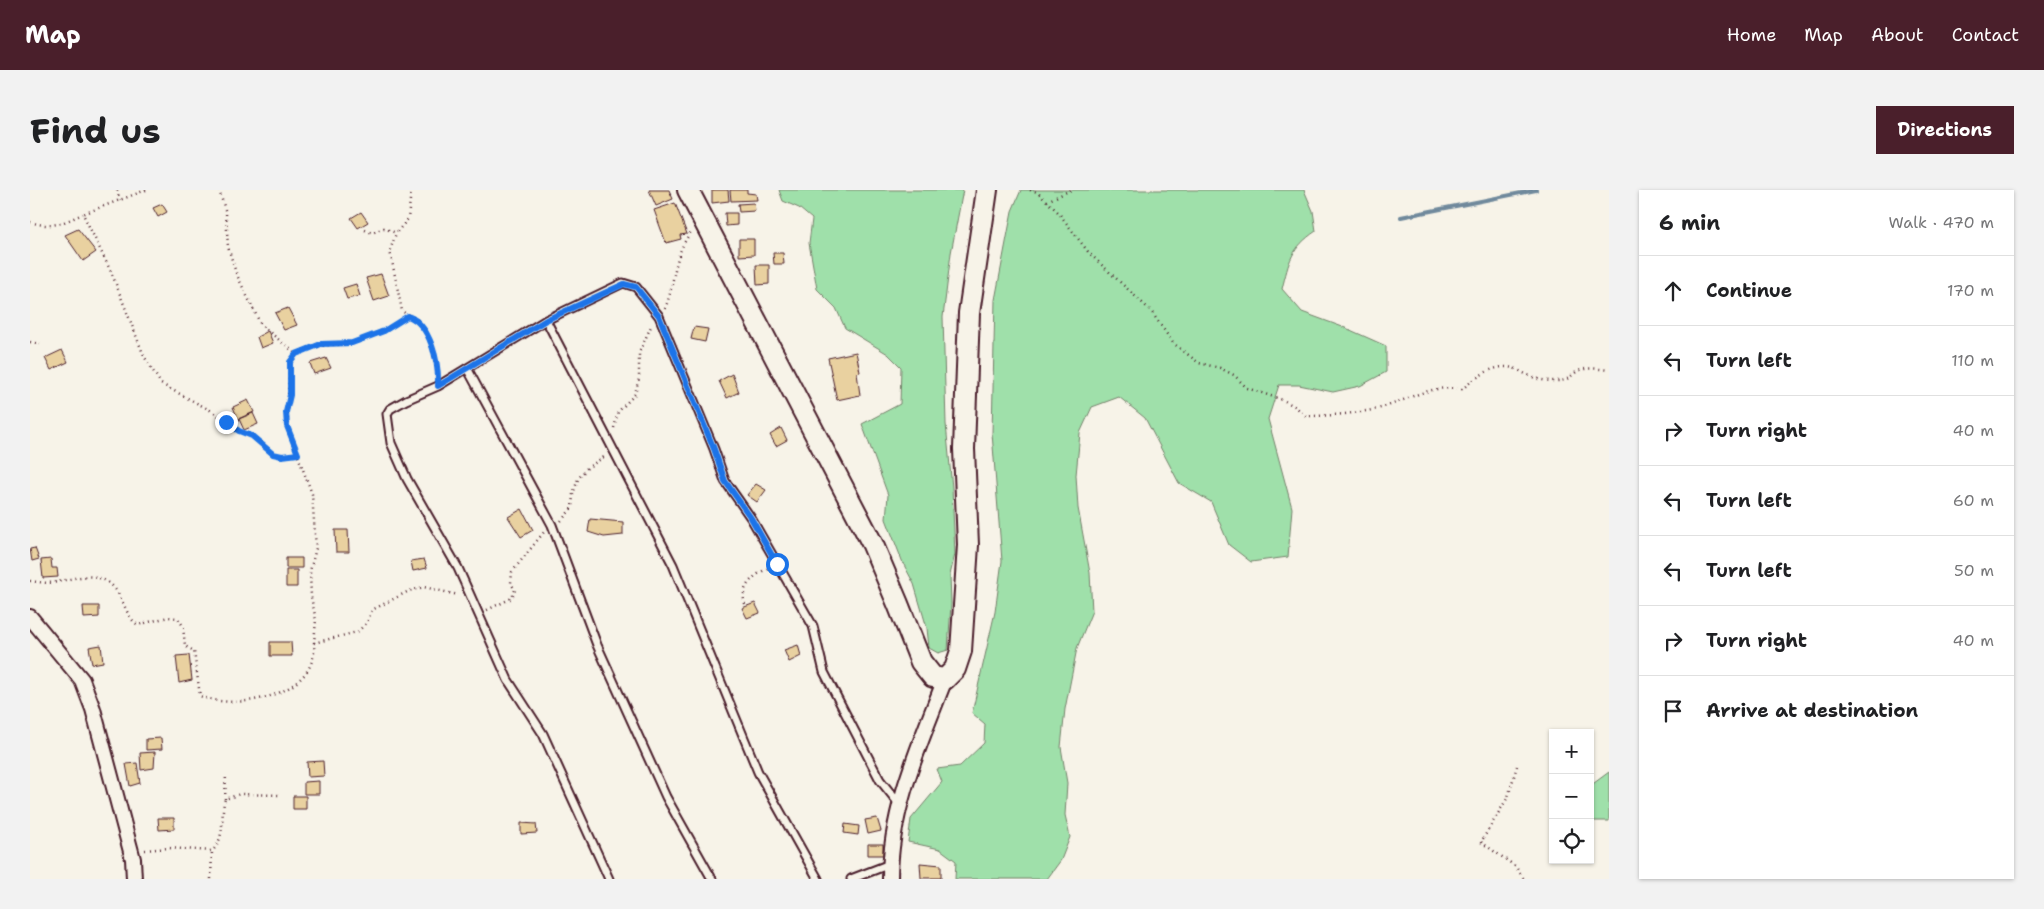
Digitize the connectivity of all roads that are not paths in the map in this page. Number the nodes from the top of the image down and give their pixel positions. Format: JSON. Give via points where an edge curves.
{"nodes":[{"id":1,"x":688,"y":190,"type":"edge"},
{"id":2,"x":987,"y":190,"type":"edge"},
{"id":3,"x":546,"y":320,"type":"junction"},
{"id":4,"x":467,"y":368,"type":"junction"},
{"id":5,"x":30,"y":617,"type":"edge"},
{"id":6,"x":945,"y":679,"type":"junction"},
{"id":7,"x":900,"y":805,"type":"junction"},
{"id":8,"x":890,"y":864,"type":"junction"},
{"id":9,"x":134,"y":879,"type":"edge"},
{"id":10,"x":609,"y":879,"type":"edge"},
{"id":11,"x":712,"y":879,"type":"edge"},
{"id":12,"x":818,"y":879,"type":"edge"},
{"id":13,"x":851,"y":879,"type":"edge"},
{"id":14,"x":890,"y":879,"type":"edge"}],
"edges":[{"from":1,"to":6,"type":"main road","via":[[873,545],[921,662],[933,677]]},
{"from":2,"to":6,"type":"main road","via":[[969,314],[964,449],[968,545],[961,651],[955,669]]},
{"from":3,"to":4,"type":"lane"},
{"from":3,"to":7,"type":"lane","via":[[624,284],[636,287],[645,296],[671,340],[725,481],[751,518],[813,626],[824,672],[880,780]]},
{"from":3,"to":12,"type":"lane","via":[[673,564],[758,772]]},
{"from":4,"to":10,"type":"lane","via":[[390,409],[387,424],[391,443],[407,479],[458,568],[508,680],[543,734]]},
{"from":4,"to":11,"type":"lane","via":[[552,525],[597,644],[666,797]]},
{"from":5,"to":9,"type":"street","via":[[82,680],[131,851]]},
{"from":6,"to":7,"type":"street"},
{"from":7,"to":8,"type":"street"},
{"from":8,"to":13,"type":"lane"},
{"from":8,"to":14,"type":"street"}]}
